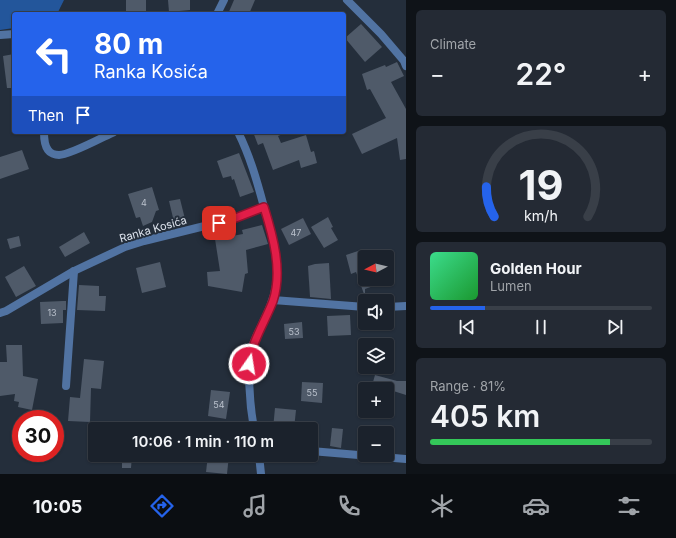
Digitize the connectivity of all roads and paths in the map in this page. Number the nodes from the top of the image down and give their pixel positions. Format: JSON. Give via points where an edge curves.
{"nodes":[{"id":1,"x":224,"y":0,"type":"edge"},
{"id":2,"x":347,"y":0,"type":"edge"},
{"id":3,"x":218,"y":12,"type":"edge"},
{"id":4,"x":12,"y":34,"type":"edge"},
{"id":5,"x":0,"y":35,"type":"edge"},
{"id":6,"x":406,"y":66,"type":"edge"},
{"id":7,"x":44,"y":134,"type":"edge"},
{"id":8,"x":110,"y":134,"type":"edge"},
{"id":9,"x":239,"y":134,"type":"edge"},
{"id":10,"x":264,"y":207,"type":"junction"},
{"id":11,"x":74,"y":271,"type":"junction"},
{"id":12,"x":273,"y":300,"type":"junction"},
{"id":13,"x":358,"y":306,"type":"edge"},
{"id":14,"x":406,"y":306,"type":"edge"},
{"id":15,"x":394,"y":307,"type":"edge"},
{"id":16,"x":0,"y":313,"type":"edge"},
{"id":17,"x":66,"y":386,"type":"dead end"},
{"id":18,"x":253,"y":422,"type":"edge"},
{"id":19,"x":318,"y":452,"type":"edge"},
{"id":20,"x":406,"y":459,"type":"edge"},
{"id":21,"x":260,"y":462,"type":"edge"},
{"id":22,"x":261,"y":474,"type":"edge"}],
"edges":[{"from":1,"to":3,"type":"street"},
{"from":2,"to":6,"type":"street","via":[[381,34]]},
{"from":4,"to":5,"type":"street"},
{"from":7,"to":8,"type":"street","via":[[48,150],[59,155]]},
{"from":9,"to":10,"type":"street","via":[[248,154]]},
{"from":10,"to":11,"type":"street","name":"Ranka Kosića","via":[[233,219],[125,247]]},
{"from":10,"to":12,"type":"street","via":[[272,234],[277,267]]},
{"from":11,"to":16,"type":"street","name":"Ranka Kosića"},
{"from":11,"to":17,"type":"street"},
{"from":12,"to":13,"type":"street"},
{"from":12,"to":18,"type":"street","via":[[250,357]]},
{"from":14,"to":15,"type":"street"},
{"from":19,"to":20,"type":"street"},
{"from":21,"to":22,"type":"street"}]}
